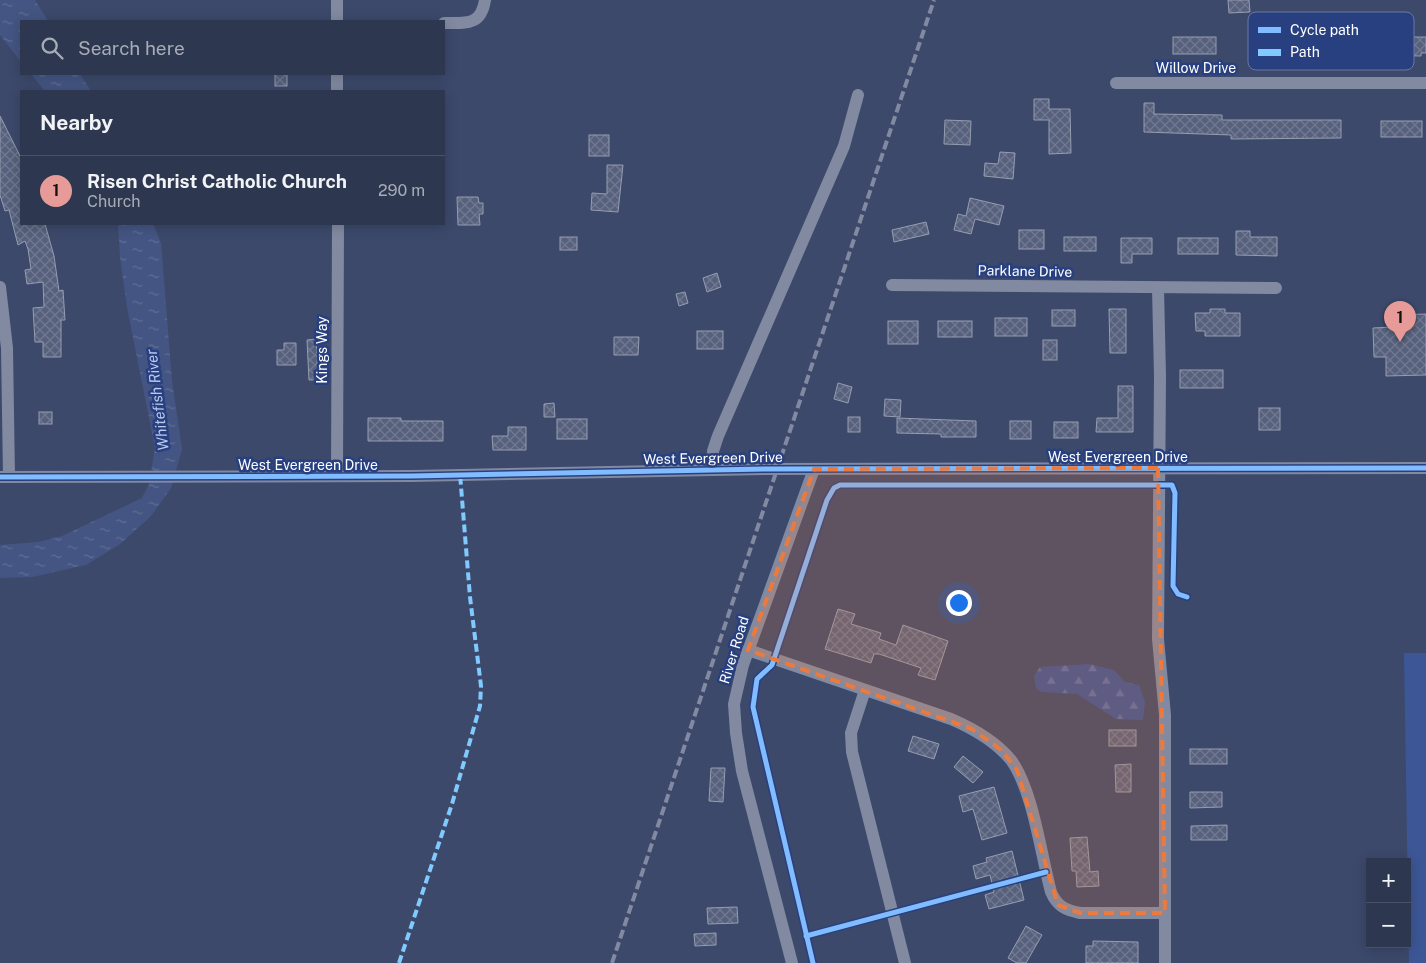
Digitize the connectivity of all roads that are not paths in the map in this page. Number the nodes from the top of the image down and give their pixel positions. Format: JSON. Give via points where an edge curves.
{"nodes":[{"id":1,"x":337,"y":0,"type":"edge"},
{"id":2,"x":485,"y":0,"type":"edge"},
{"id":3,"x":337,"y":20,"type":"edge"},
{"id":4,"x":445,"y":23,"type":"edge"},
{"id":5,"x":337,"y":75,"type":"edge"},
{"id":6,"x":1116,"y":83,"type":"dead end"},
{"id":7,"x":1426,"y":83,"type":"edge"},
{"id":8,"x":337,"y":90,"type":"edge"},
{"id":9,"x":858,"y":95,"type":"dead end"},
{"id":10,"x":338,"y":225,"type":"edge"},
{"id":11,"x":892,"y":285,"type":"dead end"},
{"id":12,"x":0,"y":287,"type":"edge"},
{"id":13,"x":1158,"y":288,"type":"junction"},
{"id":14,"x":1276,"y":288,"type":"dead end"},
{"id":15,"x":4,"y":366,"type":"edge"},
{"id":16,"x":814,"y":468,"type":"junction"},
{"id":17,"x":1158,"y":468,"type":"junction"},
{"id":18,"x":1426,"y":468,"type":"edge"},
{"id":19,"x":712,"y":469,"type":"junction"},
{"id":20,"x":337,"y":476,"type":"junction"},
{"id":21,"x":4,"y":477,"type":"edge"},
{"id":22,"x":748,"y":650,"type":"junction"},
{"id":23,"x":865,"y":690,"type":"junction"},
{"id":24,"x":1165,"y":913,"type":"junction"},
{"id":25,"x":792,"y":963,"type":"edge"},
{"id":26,"x":905,"y":963,"type":"edge"},
{"id":27,"x":1165,"y":963,"type":"edge"}],
"edges":[{"from":1,"to":3,"type":"street"},
{"from":2,"to":4,"type":"street","via":[[477,20]]},
{"from":5,"to":8,"type":"street"},
{"from":6,"to":7,"type":"street","name":"Willow Drive"},
{"from":9,"to":19,"type":"street","via":[[844,146],[718,436]]},
{"from":10,"to":20,"type":"street","name":"Kings Way"},
{"from":11,"to":13,"type":"street","name":"Parklane Drive"},
{"from":12,"to":15,"type":"street"},
{"from":13,"to":14,"type":"street","name":"Parklane Drive"},
{"from":13,"to":17,"type":"street"},
{"from":15,"to":21,"type":"street"},
{"from":16,"to":17,"type":"street","name":"West Evergreen Drive"},
{"from":16,"to":19,"type":"street","name":"West Evergreen Drive"},
{"from":16,"to":22,"type":"street","name":"River Road"},
{"from":17,"to":18,"type":"street","name":"West Evergreen Drive"},
{"from":17,"to":24,"type":"street","via":[[1158,639],[1164,715]]},
{"from":19,"to":20,"type":"street","name":"West Evergreen Drive"},
{"from":20,"to":21,"type":"street","name":"West Evergreen Drive"},
{"from":22,"to":23,"type":"street"},
{"from":22,"to":25,"type":"street","name":"River Road","via":[[735,697],[736,733],[742,770]]},
{"from":23,"to":24,"type":"street","via":[[963,724],[1010,760],[1026,791],[1051,892],[1058,904],[1080,913]]},
{"from":23,"to":26,"type":"street","via":[[851,733],[852,752]]},
{"from":24,"to":27,"type":"street"}]}
